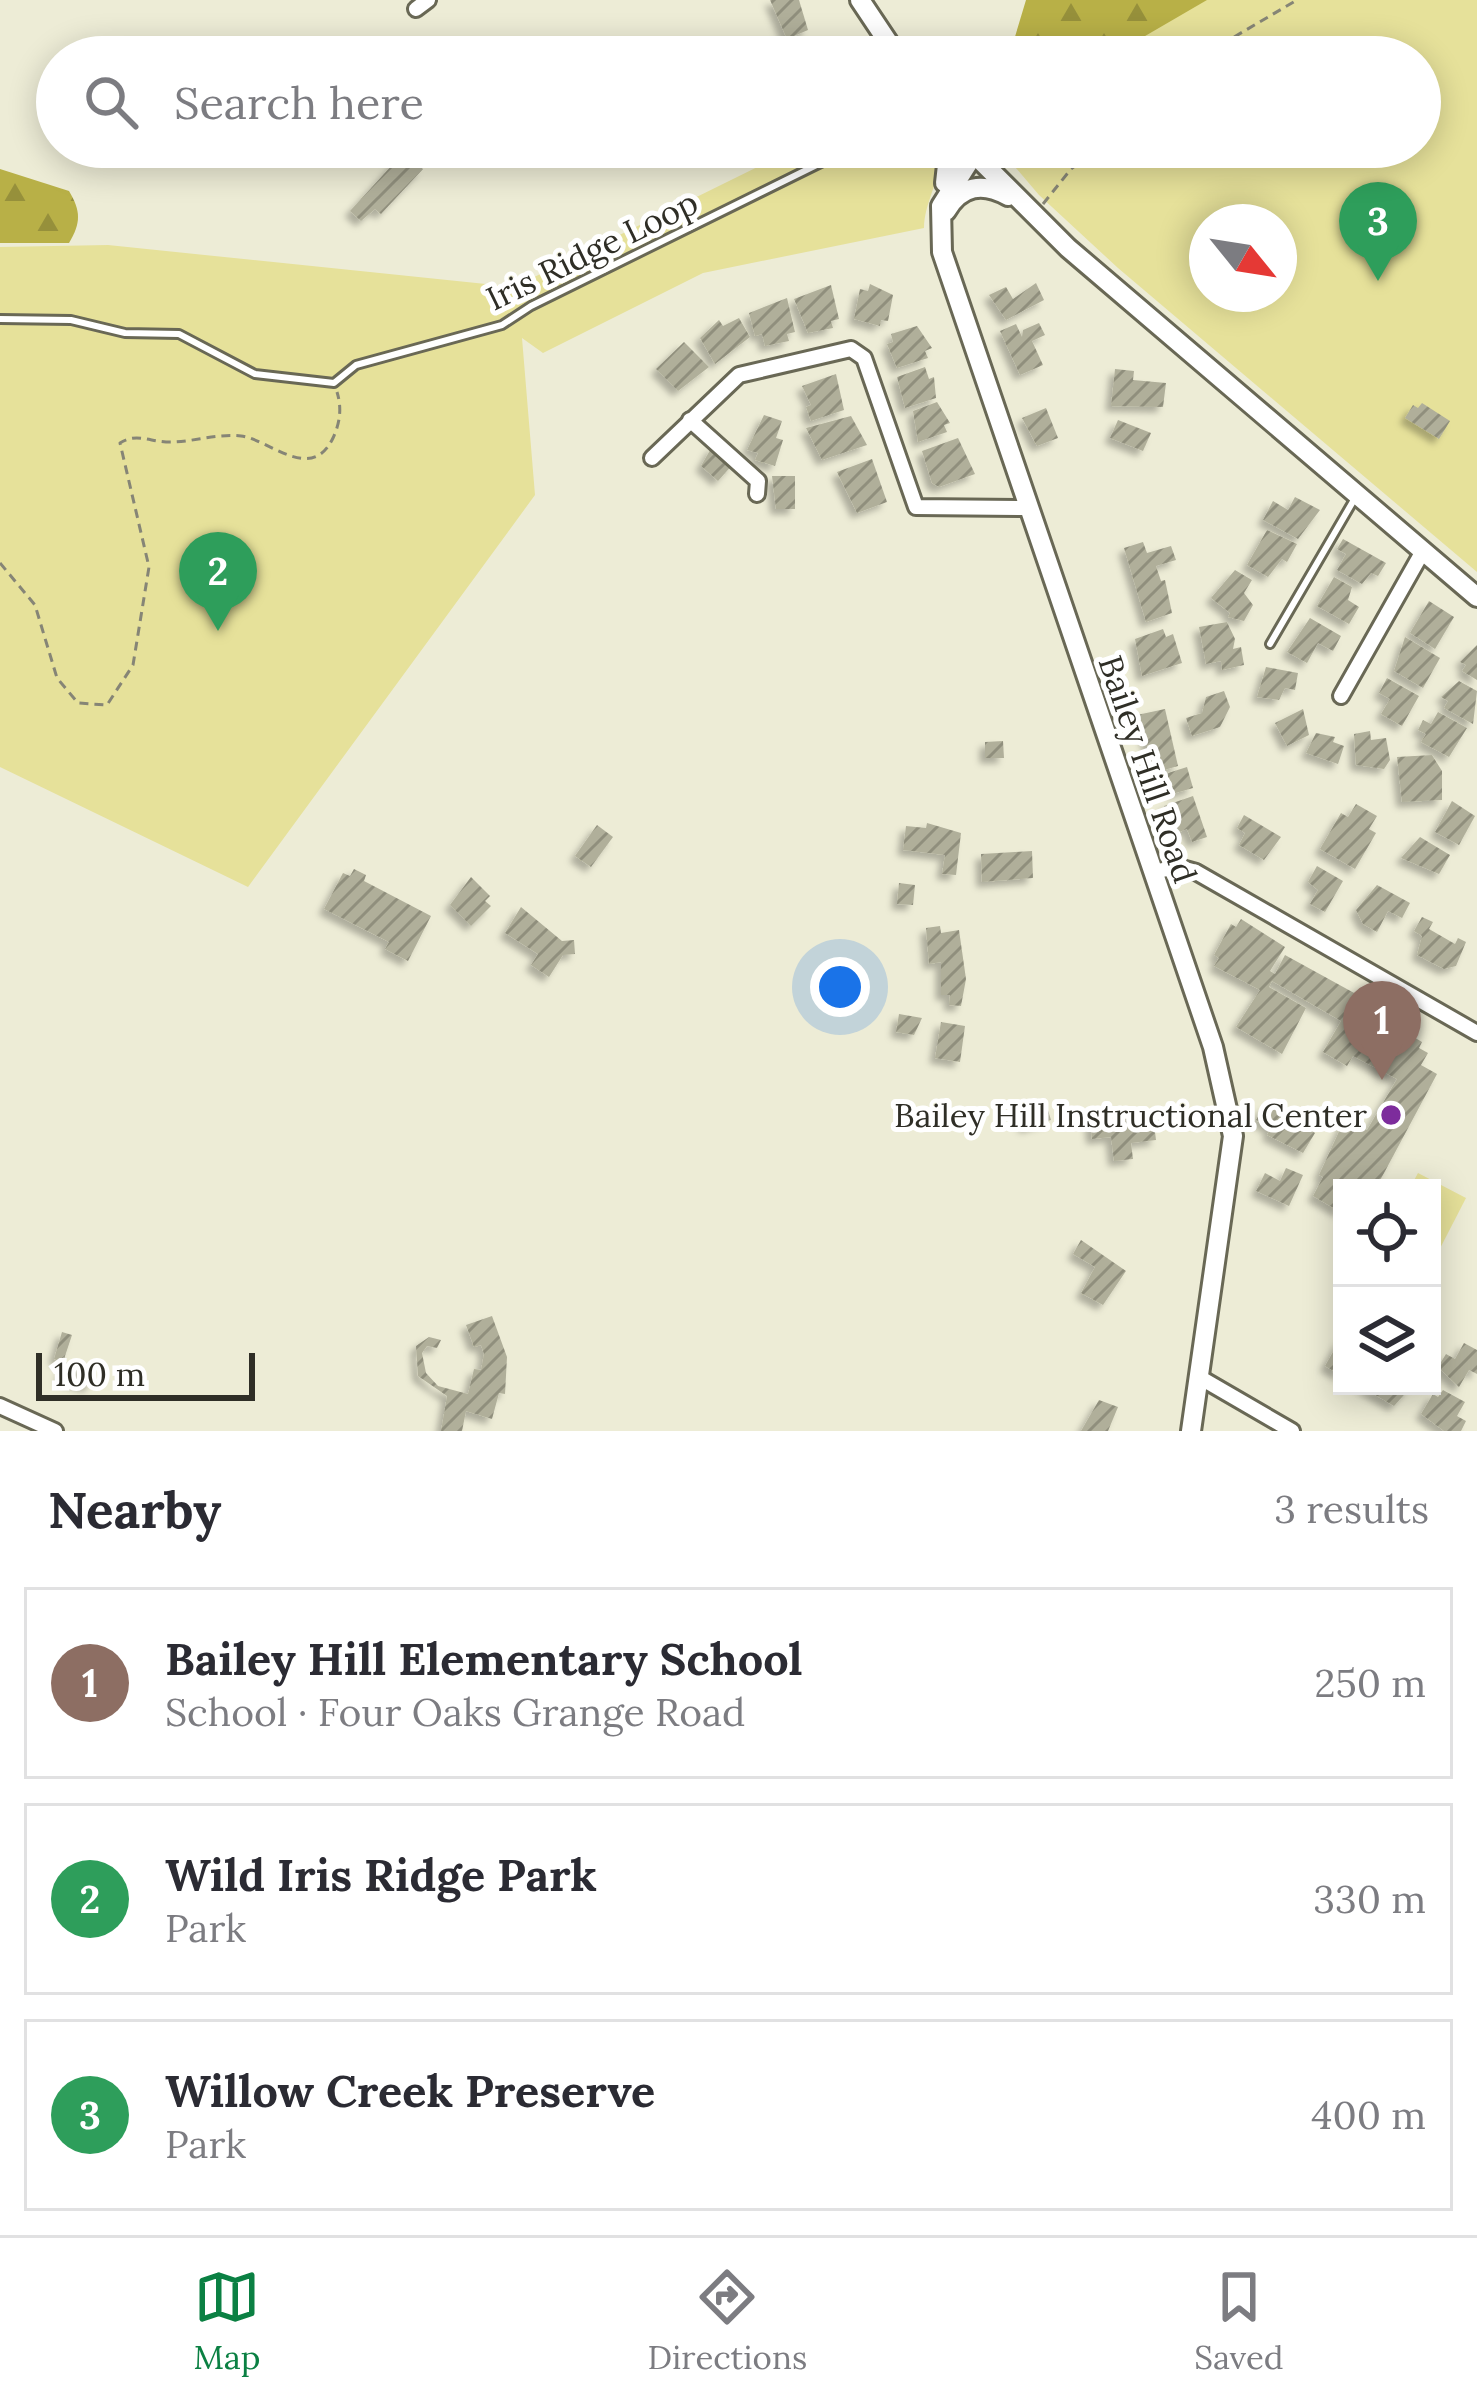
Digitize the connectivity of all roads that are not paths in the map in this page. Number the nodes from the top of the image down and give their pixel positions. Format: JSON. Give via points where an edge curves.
{"nodes":[{"id":1,"x":860,"y":0,"type":"edge"},
{"id":2,"x":884,"y":36,"type":"edge"},
{"id":3,"x":810,"y":168,"type":"edge"},
{"id":4,"x":946,"y":168,"type":"edge"},
{"id":5,"x":962,"y":168,"type":"edge"},
{"id":6,"x":987,"y":168,"type":"edge"},
{"id":7,"x":941,"y":206,"type":"junction"},
{"id":8,"x":1025,"y":208,"type":"junction"},
{"id":9,"x":939,"y":232,"type":"junction"},
{"id":10,"x":0,"y":319,"type":"edge"},
{"id":11,"x":690,"y":420,"type":"junction"},
{"id":12,"x":652,"y":458,"type":"dead end"},
{"id":13,"x":757,"y":494,"type":"dead end"},
{"id":14,"x":1357,"y":494,"type":"junction"},
{"id":15,"x":1026,"y":508,"type":"junction"},
{"id":16,"x":1423,"y":551,"type":"junction"},
{"id":17,"x":1477,"y":597,"type":"edge"},
{"id":18,"x":1270,"y":644,"type":"dead end"},
{"id":19,"x":1341,"y":696,"type":"dead end"},
{"id":20,"x":1152,"y":872,"type":"junction"},
{"id":21,"x":1477,"y":1033,"type":"edge"},
{"id":22,"x":1199,"y":1377,"type":"junction"},
{"id":23,"x":0,"y":1406,"type":"edge"},
{"id":24,"x":56,"y":1431,"type":"edge"},
{"id":25,"x":1191,"y":1431,"type":"edge"},
{"id":26,"x":1292,"y":1431,"type":"edge"}],
"edges":[{"from":1,"to":2,"type":"main road"},
{"from":3,"to":10,"type":"lane","name":"Iris Ridge Loop","via":[[505,324],[395,351],[356,365],[341,380],[255,374],[179,334]]},
{"from":4,"to":7,"type":"main road"},
{"from":5,"to":7,"type":"main road","name":"Bailey Hill Road"},
{"from":6,"to":8,"type":"main road"},
{"from":7,"to":9,"type":"main road","name":"Bailey Hill Road"},
{"from":8,"to":9,"type":"main road","via":[[992,188],[967,189]]},
{"from":8,"to":14,"type":"main road"},
{"from":9,"to":15,"type":"main road","name":"Bailey Hill Road"},
{"from":11,"to":12,"type":"street"},
{"from":11,"to":13,"type":"street","via":[[758,481]]},
{"from":11,"to":15,"type":"street","via":[[739,375],[855,346],[918,508]]},
{"from":14,"to":16,"type":"main road"},
{"from":14,"to":18,"type":"lane"},
{"from":15,"to":20,"type":"main road","name":"Bailey Hill Road"},
{"from":16,"to":17,"type":"main road"},
{"from":16,"to":19,"type":"street"},
{"from":20,"to":21,"type":"street","via":[[1196,872]]},
{"from":20,"to":22,"type":"main road","name":"Bailey Hill Road","via":[[1231,1114]]},
{"from":22,"to":25,"type":"main road","name":"Bailey Hill Road"},
{"from":22,"to":26,"type":"street"},
{"from":23,"to":24,"type":"street"}]}
